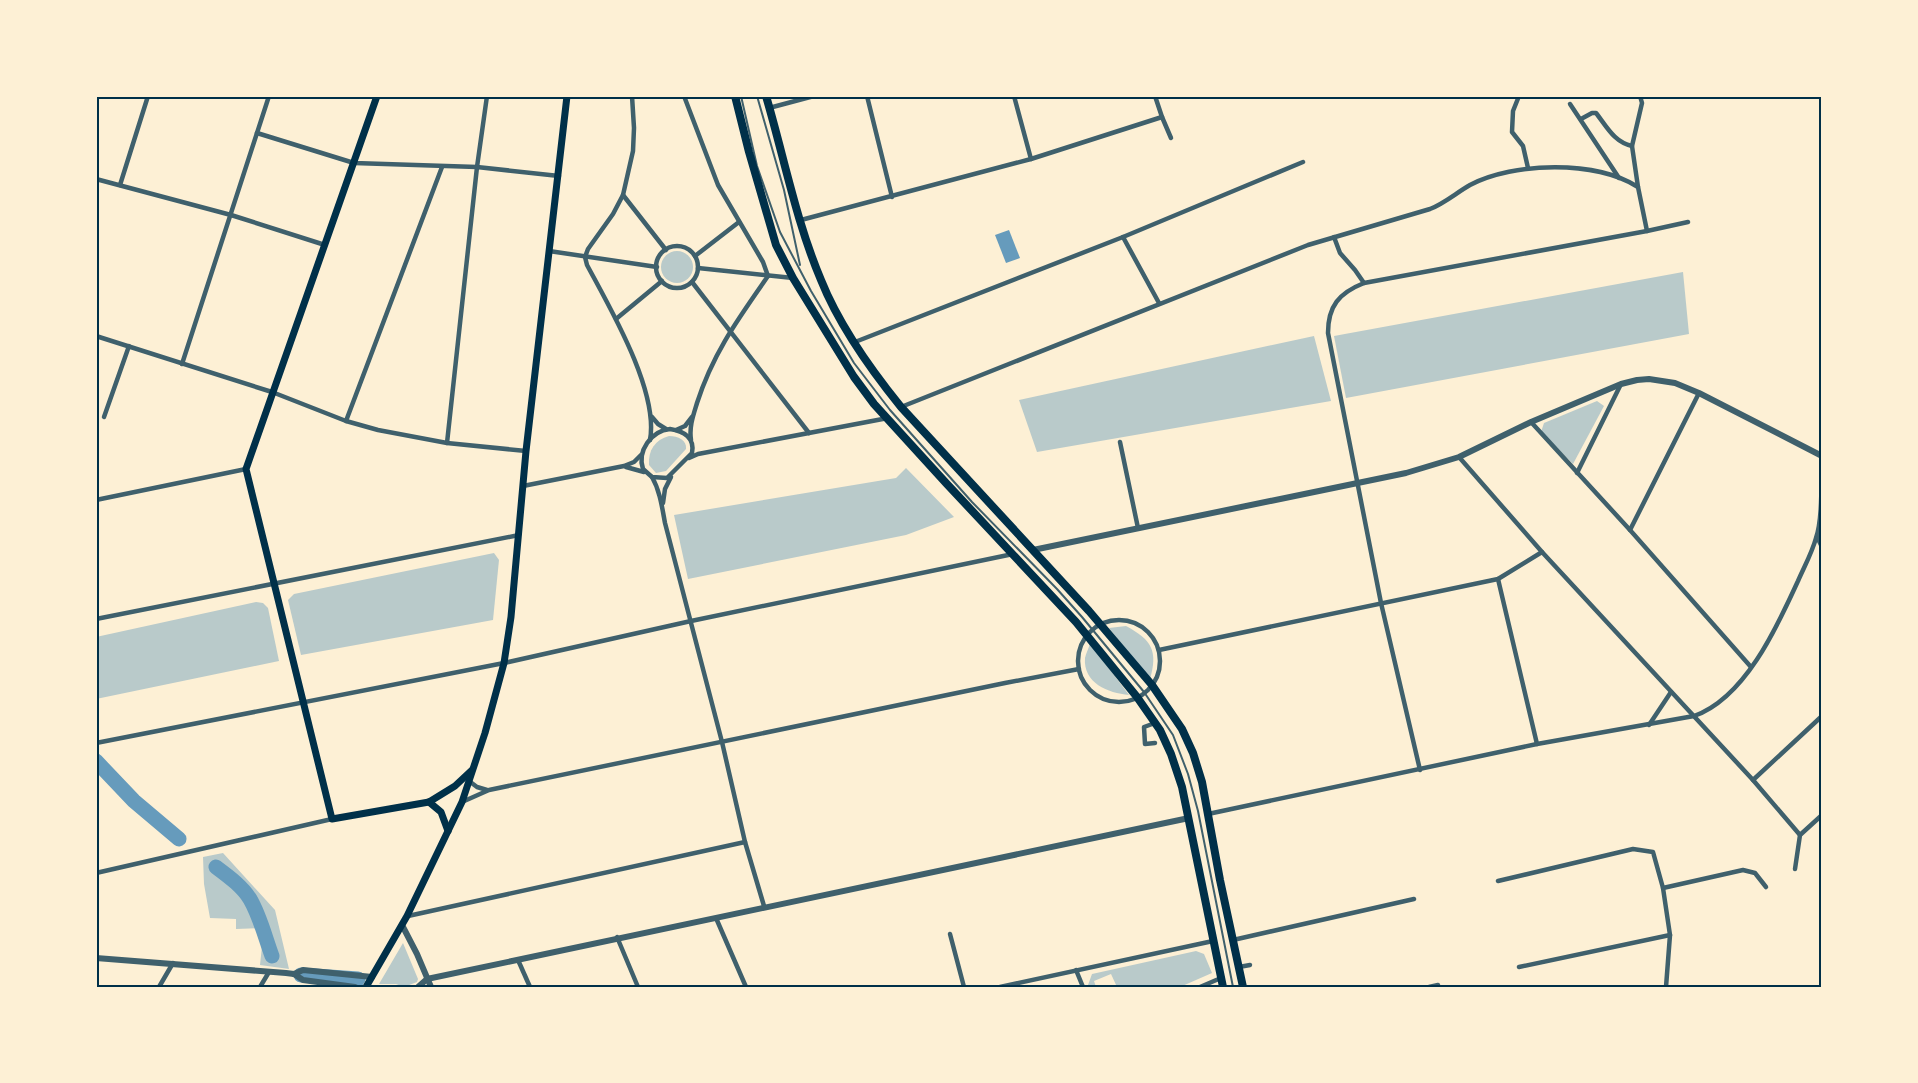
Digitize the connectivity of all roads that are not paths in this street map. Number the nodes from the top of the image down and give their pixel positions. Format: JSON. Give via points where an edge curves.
{"nodes":[{"id":1,"x":148,"y":96,"type":"edge"},
{"id":2,"x":269,"y":96,"type":"edge"},
{"id":3,"x":377,"y":96,"type":"edge"},
{"id":4,"x":487,"y":96,"type":"edge"},
{"id":5,"x":567,"y":96,"type":"edge"},
{"id":6,"x":632,"y":96,"type":"edge"},
{"id":7,"x":684,"y":96,"type":"edge"},
{"id":8,"x":735,"y":96,"type":"edge"},
{"id":9,"x":741,"y":96,"type":"edge"},
{"id":10,"x":757,"y":96,"type":"edge"},
{"id":11,"x":766,"y":96,"type":"edge"},
{"id":12,"x":814,"y":96,"type":"edge"},
{"id":13,"x":867,"y":96,"type":"edge"},
{"id":14,"x":1014,"y":96,"type":"edge"},
{"id":15,"x":1155,"y":96,"type":"edge"},
{"id":16,"x":1519,"y":96,"type":"edge"},
{"id":17,"x":1640,"y":96,"type":"edge"},
{"id":18,"x":1570,"y":104,"type":"dead end"},
{"id":19,"x":770,"y":108,"type":"junction"},
{"id":20,"x":1162,"y":117,"type":"junction"},
{"id":21,"x":1581,"y":119,"type":"junction"},
{"id":22,"x":257,"y":134,"type":"junction"},
{"id":23,"x":1171,"y":138,"type":"dead end"},
{"id":24,"x":1632,"y":146,"type":"junction"},
{"id":25,"x":1031,"y":159,"type":"junction"},
{"id":26,"x":1303,"y":162,"type":"dead end"},
{"id":27,"x":354,"y":163,"type":"junction"},
{"id":28,"x":442,"y":166,"type":"junction"},
{"id":29,"x":477,"y":167,"type":"junction"},
{"id":30,"x":1528,"y":168,"type":"junction"},
{"id":31,"x":559,"y":176,"type":"junction"},
{"id":32,"x":1619,"y":178,"type":"junction"},
{"id":33,"x":96,"y":179,"type":"edge"},
{"id":34,"x":120,"y":185,"type":"junction"},
{"id":35,"x":1638,"y":187,"type":"junction"},
{"id":36,"x":623,"y":195,"type":"junction"},
{"id":37,"x":892,"y":197,"type":"junction"},
{"id":38,"x":231,"y":215,"type":"junction"},
{"id":39,"x":801,"y":220,"type":"junction"},
{"id":40,"x":739,"y":222,"type":"junction"},
{"id":41,"x":1688,"y":222,"type":"dead end"},
{"id":42,"x":1647,"y":231,"type":"junction"},
{"id":43,"x":1123,"y":237,"type":"junction"},
{"id":44,"x":1334,"y":237,"type":"junction"},
{"id":45,"x":325,"y":245,"type":"junction"},
{"id":46,"x":666,"y":250,"type":"junction"},
{"id":47,"x":549,"y":251,"type":"junction"},
{"id":48,"x":695,"y":256,"type":"junction"},
{"id":49,"x":585,"y":257,"type":"junction"},
{"id":50,"x":657,"y":267,"type":"junction"},
{"id":51,"x":698,"y":268,"type":"junction"},
{"id":52,"x":800,"y":268,"type":"junction"},
{"id":53,"x":768,"y":276,"type":"junction"},
{"id":54,"x":793,"y":278,"type":"junction"},
{"id":55,"x":662,"y":281,"type":"junction"},
{"id":56,"x":692,"y":282,"type":"junction"},
{"id":57,"x":1364,"y":283,"type":"junction"},
{"id":58,"x":1159,"y":303,"type":"junction"},
{"id":59,"x":616,"y":319,"type":"junction"},
{"id":60,"x":730,"y":330,"type":"junction"},
{"id":61,"x":96,"y":336,"type":"edge"},
{"id":62,"x":855,"y":342,"type":"junction"},
{"id":63,"x":129,"y":346,"type":"junction"},
{"id":64,"x":182,"y":364,"type":"junction"},
{"id":65,"x":1621,"y":384,"type":"junction"},
{"id":66,"x":272,"y":392,"type":"junction"},
{"id":67,"x":1699,"y":393,"type":"junction"},
{"id":68,"x":901,"y":407,"type":"junction"},
{"id":69,"x":694,"y":412,"type":"junction"},
{"id":70,"x":651,"y":414,"type":"junction"},
{"id":71,"x":104,"y":417,"type":"dead end"},
{"id":72,"x":888,"y":418,"type":"junction"},
{"id":73,"x":346,"y":421,"type":"junction"},
{"id":74,"x":1531,"y":422,"type":"junction"},
{"id":75,"x":668,"y":429,"type":"junction"},
{"id":76,"x":676,"y":430,"type":"junction"},
{"id":77,"x":809,"y":433,"type":"junction"},
{"id":78,"x":650,"y":440,"type":"junction"},
{"id":79,"x":692,"y":442,"type":"junction"},
{"id":80,"x":1120,"y":442,"type":"dead end"},
{"id":81,"x":447,"y":443,"type":"junction"},
{"id":82,"x":526,"y":451,"type":"junction"},
{"id":83,"x":643,"y":452,"type":"junction"},
{"id":84,"x":709,"y":452,"type":"junction"},
{"id":85,"x":1822,"y":456,"type":"edge"},
{"id":86,"x":1459,"y":457,"type":"junction"},
{"id":87,"x":689,"y":458,"type":"junction"},
{"id":88,"x":624,"y":466,"type":"junction"},
{"id":89,"x":246,"y":470,"type":"junction"},
{"id":90,"x":645,"y":472,"type":"junction"},
{"id":91,"x":1577,"y":473,"type":"junction"},
{"id":92,"x":672,"y":474,"type":"junction"},
{"id":93,"x":652,"y":477,"type":"junction"},
{"id":94,"x":1357,"y":482,"type":"junction"},
{"id":95,"x":523,"y":486,"type":"junction"},
{"id":96,"x":96,"y":500,"type":"edge"},
{"id":97,"x":662,"y":505,"type":"junction"},
{"id":98,"x":1138,"y":528,"type":"junction"},
{"id":99,"x":1630,"y":530,"type":"junction"},
{"id":100,"x":519,"y":536,"type":"junction"},
{"id":101,"x":1817,"y":537,"type":"junction"},
{"id":102,"x":1822,"y":547,"type":"edge"},
{"id":103,"x":1033,"y":550,"type":"junction"},
{"id":104,"x":1542,"y":552,"type":"junction"},
{"id":105,"x":1013,"y":554,"type":"junction"},
{"id":106,"x":1498,"y":579,"type":"junction"},
{"id":107,"x":274,"y":585,"type":"junction"},
{"id":108,"x":1381,"y":603,"type":"junction"},
{"id":109,"x":96,"y":619,"type":"edge"},
{"id":110,"x":691,"y":621,"type":"junction"},
{"id":111,"x":1100,"y":626,"type":"junction"},
{"id":112,"x":1090,"y":634,"type":"junction"},
{"id":113,"x":1159,"y":650,"type":"junction"},
{"id":114,"x":504,"y":663,"type":"junction"},
{"id":115,"x":1751,"y":667,"type":"junction"},
{"id":116,"x":1079,"y":669,"type":"junction"},
{"id":117,"x":1152,"y":685,"type":"junction"},
{"id":118,"x":1144,"y":692,"type":"junction"},
{"id":119,"x":1671,"y":692,"type":"junction"},
{"id":120,"x":1137,"y":697,"type":"junction"},
{"id":121,"x":304,"y":704,"type":"junction"},
{"id":122,"x":1694,"y":716,"type":"junction"},
{"id":123,"x":1822,"y":716,"type":"edge"},
{"id":124,"x":1155,"y":723,"type":"junction"},
{"id":125,"x":1649,"y":724,"type":"junction"},
{"id":126,"x":722,"y":742,"type":"junction"},
{"id":127,"x":96,"y":743,"type":"edge"},
{"id":128,"x":1155,"y":743,"type":"dead end"},
{"id":129,"x":1537,"y":744,"type":"junction"},
{"id":130,"x":472,"y":770,"type":"junction"},
{"id":131,"x":1420,"y":770,"type":"junction"},
{"id":132,"x":1753,"y":780,"type":"junction"},
{"id":133,"x":469,"y":781,"type":"junction"},
{"id":134,"x":489,"y":790,"type":"junction"},
{"id":135,"x":429,"y":802,"type":"junction"},
{"id":136,"x":462,"y":802,"type":"junction"},
{"id":137,"x":1208,"y":814,"type":"junction"},
{"id":138,"x":1822,"y":815,"type":"edge"},
{"id":139,"x":1189,"y":818,"type":"junction"},
{"id":140,"x":332,"y":819,"type":"junction"},
{"id":141,"x":448,"y":831,"type":"junction"},
{"id":142,"x":1800,"y":835,"type":"junction"},
{"id":143,"x":745,"y":842,"type":"junction"},
{"id":144,"x":1795,"y":869,"type":"dead end"},
{"id":145,"x":96,"y":873,"type":"edge"},
{"id":146,"x":1498,"y":881,"type":"dead end"},
{"id":147,"x":1766,"y":887,"type":"dead end"},
{"id":148,"x":1663,"y":888,"type":"junction"},
{"id":149,"x":1414,"y":899,"type":"dead end"},
{"id":150,"x":764,"y":906,"type":"junction"},
{"id":151,"x":406,"y":916,"type":"junction"},
{"id":152,"x":716,"y":918,"type":"junction"},
{"id":153,"x":402,"y":925,"type":"junction"},
{"id":154,"x":950,"y":934,"type":"dead end"},
{"id":155,"x":1670,"y":935,"type":"junction"},
{"id":156,"x":617,"y":938,"type":"junction"},
{"id":157,"x":1233,"y":940,"type":"junction"},
{"id":158,"x":1213,"y":941,"type":"junction"},
{"id":159,"x":96,"y":958,"type":"edge"},
{"id":160,"x":518,"y":960,"type":"junction"},
{"id":161,"x":173,"y":963,"type":"junction"},
{"id":162,"x":1250,"y":965,"type":"dead end"},
{"id":163,"x":1239,"y":967,"type":"junction"},
{"id":164,"x":1519,"y":967,"type":"dead end"},
{"id":165,"x":1076,"y":969,"type":"junction"},
{"id":166,"x":269,"y":972,"type":"junction"},
{"id":167,"x":294,"y":974,"type":"junction"},
{"id":168,"x":372,"y":977,"type":"junction"},
{"id":169,"x":427,"y":979,"type":"junction"},
{"id":170,"x":1222,"y":983,"type":"edge"},
{"id":171,"x":1438,"y":985,"type":"dead end"},
{"id":172,"x":159,"y":987,"type":"edge"},
{"id":173,"x":260,"y":987,"type":"edge"},
{"id":174,"x":355,"y":987,"type":"edge"},
{"id":175,"x":366,"y":987,"type":"edge"},
{"id":176,"x":418,"y":987,"type":"edge"},
{"id":177,"x":430,"y":987,"type":"edge"},
{"id":178,"x":530,"y":987,"type":"edge"},
{"id":179,"x":638,"y":987,"type":"edge"},
{"id":180,"x":746,"y":987,"type":"edge"},
{"id":181,"x":964,"y":987,"type":"edge"},
{"id":182,"x":1000,"y":987,"type":"edge"},
{"id":183,"x":1083,"y":987,"type":"edge"},
{"id":184,"x":1200,"y":987,"type":"edge"},
{"id":185,"x":1233,"y":987,"type":"edge"},
{"id":186,"x":1243,"y":987,"type":"edge"},
{"id":187,"x":1429,"y":987,"type":"edge"},
{"id":188,"x":1666,"y":987,"type":"edge"}],
"edges":[{"from":1,"to":34,"type":"street"},
{"from":2,"to":22,"type":"street"},
{"from":3,"to":27,"type":"main road"},
{"from":4,"to":29,"type":"street"},
{"from":5,"to":31,"type":"main road"},
{"from":6,"to":36,"type":"street","via":[[633,151]]},
{"from":7,"to":40,"type":"street","via":[[711,170]]},
{"from":8,"to":54,"type":"main road","via":[[771,231]]},
{"from":9,"to":52,"type":"lane","via":[[773,214]]},
{"from":10,"to":52,"type":"lane","via":[[784,190]]},
{"from":11,"to":19,"type":"main road"},
{"from":12,"to":19,"type":"street"},
{"from":13,"to":37,"type":"street"},
{"from":14,"to":25,"type":"street"},
{"from":15,"to":20,"type":"street"},
{"from":16,"to":30,"type":"street","via":[[1513,111],[1512,132],[1523,146]]},
{"from":17,"to":24,"type":"street","via":[[1642,103]]},
{"from":18,"to":21,"type":"street"},
{"from":19,"to":39,"type":"main road"},
{"from":20,"to":23,"type":"street"},
{"from":20,"to":25,"type":"street"},
{"from":21,"to":24,"type":"street","via":[[1596,113],[1614,137]]},
{"from":21,"to":32,"type":"street"},
{"from":22,"to":27,"type":"street"},
{"from":22,"to":38,"type":"street"},
{"from":24,"to":35,"type":"street"},
{"from":25,"to":37,"type":"street"},
{"from":26,"to":43,"type":"street"},
{"from":27,"to":28,"type":"street"},
{"from":27,"to":45,"type":"main road"},
{"from":28,"to":29,"type":"street"},
{"from":28,"to":73,"type":"street"},
{"from":29,"to":31,"type":"street"},
{"from":29,"to":81,"type":"street"},
{"from":30,"to":32,"type":"street","via":[[1565,167]]},
{"from":30,"to":44,"type":"street","via":[[1471,185],[1430,209]]},
{"from":31,"to":47,"type":"main road"},
{"from":32,"to":35,"type":"street"},
{"from":33,"to":34,"type":"street"},
{"from":34,"to":38,"type":"street"},
{"from":35,"to":42,"type":"street"},
{"from":36,"to":46,"type":"street"},
{"from":36,"to":49,"type":"street"},
{"from":37,"to":39,"type":"street"},
{"from":38,"to":45,"type":"street"},
{"from":38,"to":64,"type":"street"},
{"from":39,"to":62,"type":"main road","via":[[821,281]]},
{"from":40,"to":48,"type":"street"},
{"from":40,"to":53,"type":"street"},
{"from":41,"to":42,"type":"street"},
{"from":42,"to":57,"type":"street"},
{"from":43,"to":58,"type":"street"},
{"from":43,"to":62,"type":"street"},
{"from":44,"to":57,"type":"street","via":[[1340,253]]},
{"from":44,"to":58,"type":"street"},
{"from":45,"to":66,"type":"main road"},
{"from":46,"to":48,"type":"street","via":[[682,248]]},
{"from":46,"to":50,"type":"street"},
{"from":47,"to":49,"type":"street"},
{"from":47,"to":82,"type":"main road"},
{"from":48,"to":51,"type":"street"},
{"from":49,"to":50,"type":"street"},
{"from":49,"to":59,"type":"street"},
{"from":50,"to":55,"type":"street"},
{"from":51,"to":53,"type":"street"},
{"from":51,"to":56,"type":"street"},
{"from":52,"to":112,"type":"lane","via":[[845,348],[881,400],[1057,589]]},
{"from":53,"to":54,"type":"street"},
{"from":53,"to":60,"type":"street"},
{"from":54,"to":72,"type":"main road","via":[[854,377]]},
{"from":55,"to":56,"type":"street","via":[[677,288]]},
{"from":55,"to":59,"type":"street"},
{"from":56,"to":60,"type":"street"},
{"from":57,"to":94,"type":"street","via":[[1339,298],[1328,322]]},
{"from":58,"to":68,"type":"street"},
{"from":59,"to":70,"type":"street"},
{"from":60,"to":69,"type":"street","via":[[710,368]]},
{"from":60,"to":77,"type":"street"},
{"from":61,"to":63,"type":"street"},
{"from":62,"to":68,"type":"main road"},
{"from":63,"to":64,"type":"street"},
{"from":63,"to":71,"type":"street"},
{"from":64,"to":66,"type":"street"},
{"from":65,"to":67,"type":"street","via":[[1661,380]]},
{"from":65,"to":74,"type":"street"},
{"from":65,"to":91,"type":"street"},
{"from":66,"to":73,"type":"street"},
{"from":66,"to":89,"type":"main road"},
{"from":67,"to":85,"type":"street"},
{"from":67,"to":99,"type":"street"},
{"from":68,"to":103,"type":"main road"},
{"from":69,"to":76,"type":"street","via":[[687,424]]},
{"from":69,"to":79,"type":"street"},
{"from":70,"to":75,"type":"street"},
{"from":70,"to":78,"type":"street"},
{"from":72,"to":77,"type":"street"},
{"from":72,"to":105,"type":"main road"},
{"from":73,"to":81,"type":"street"},
{"from":74,"to":86,"type":"street"},
{"from":74,"to":91,"type":"street"},
{"from":75,"to":76,"type":"street"},
{"from":75,"to":78,"type":"street"},
{"from":76,"to":79,"type":"street"},
{"from":77,"to":84,"type":"street"},
{"from":78,"to":83,"type":"street"},
{"from":79,"to":84,"type":"street"},
{"from":79,"to":87,"type":"street"},
{"from":80,"to":98,"type":"street"},
{"from":81,"to":82,"type":"street"},
{"from":82,"to":95,"type":"main road"},
{"from":83,"to":88,"type":"street"},
{"from":83,"to":90,"type":"street"},
{"from":84,"to":87,"type":"street"},
{"from":85,"to":101,"type":"street"},
{"from":86,"to":94,"type":"street"},
{"from":86,"to":104,"type":"street"},
{"from":87,"to":92,"type":"street"},
{"from":88,"to":90,"type":"street"},
{"from":88,"to":95,"type":"street"},
{"from":89,"to":96,"type":"street"},
{"from":89,"to":107,"type":"main road"},
{"from":90,"to":93,"type":"street"},
{"from":91,"to":99,"type":"street"},
{"from":92,"to":93,"type":"street"},
{"from":92,"to":97,"type":"street"},
{"from":93,"to":97,"type":"street"},
{"from":94,"to":98,"type":"street"},
{"from":94,"to":108,"type":"street"},
{"from":95,"to":100,"type":"main road"},
{"from":97,"to":110,"type":"street"},
{"from":98,"to":103,"type":"street"},
{"from":99,"to":115,"type":"street"},
{"from":100,"to":107,"type":"street"},
{"from":100,"to":114,"type":"main road"},
{"from":101,"to":102,"type":"street"},
{"from":101,"to":115,"type":"street","via":[[1776,629]]},
{"from":103,"to":111,"type":"main road"},
{"from":104,"to":106,"type":"street"},
{"from":104,"to":119,"type":"street"},
{"from":105,"to":110,"type":"street"},
{"from":105,"to":112,"type":"main road"},
{"from":106,"to":108,"type":"street"},
{"from":106,"to":129,"type":"street"},
{"from":107,"to":109,"type":"street"},
{"from":107,"to":121,"type":"main road"},
{"from":108,"to":113,"type":"street"},
{"from":108,"to":131,"type":"street"},
{"from":110,"to":114,"type":"street"},
{"from":110,"to":126,"type":"street"},
{"from":111,"to":112,"type":"street"},
{"from":111,"to":113,"type":"street","via":[[1120,620],[1131,622],[1149,632]]},
{"from":111,"to":117,"type":"main road"},
{"from":112,"to":116,"type":"street","via":[[1078,658]]},
{"from":112,"to":118,"type":"lane"},
{"from":112,"to":120,"type":"main road"},
{"from":113,"to":117,"type":"street","via":[[1158,674]]},
{"from":114,"to":121,"type":"street"},
{"from":114,"to":130,"type":"main road"},
{"from":115,"to":122,"type":"street","via":[[1719,702]]},
{"from":116,"to":120,"type":"street","via":[[1082,680],[1096,696],[1116,702]]},
{"from":116,"to":126,"type":"street"},
{"from":117,"to":118,"type":"street"},
{"from":117,"to":137,"type":"main road","via":[[1193,753]]},
{"from":118,"to":120,"type":"street"},
{"from":118,"to":185,"type":"lane","via":[[1173,735],[1188,774]]},
{"from":119,"to":122,"type":"street"},
{"from":119,"to":125,"type":"street"},
{"from":120,"to":124,"type":"main road"},
{"from":121,"to":127,"type":"street"},
{"from":121,"to":140,"type":"main road"},
{"from":122,"to":125,"type":"street"},
{"from":122,"to":132,"type":"street"},
{"from":123,"to":132,"type":"street"},
{"from":124,"to":128,"type":"street","via":[[1144,727],[1145,744]]},
{"from":124,"to":139,"type":"main road","via":[[1177,770]]},
{"from":125,"to":129,"type":"street"},
{"from":126,"to":134,"type":"street"},
{"from":126,"to":143,"type":"street"},
{"from":129,"to":131,"type":"street"},
{"from":130,"to":133,"type":"main road"},
{"from":130,"to":135,"type":"main road"},
{"from":131,"to":137,"type":"street"},
{"from":132,"to":142,"type":"street"},
{"from":133,"to":134,"type":"street"},
{"from":133,"to":136,"type":"main road"},
{"from":134,"to":136,"type":"street"},
{"from":135,"to":140,"type":"main road"},
{"from":135,"to":141,"type":"main road","via":[[441,812]]},
{"from":136,"to":141,"type":"main road"},
{"from":137,"to":157,"type":"main road"},
{"from":138,"to":142,"type":"street"},
{"from":139,"to":150,"type":"street"},
{"from":139,"to":158,"type":"main road"},
{"from":140,"to":145,"type":"street"},
{"from":141,"to":151,"type":"main road"},
{"from":142,"to":144,"type":"street"},
{"from":143,"to":150,"type":"street"},
{"from":143,"to":151,"type":"street"},
{"from":146,"to":148,"type":"street","via":[[1633,849],[1653,852]]},
{"from":147,"to":148,"type":"street","via":[[1755,873],[1743,870]]},
{"from":148,"to":155,"type":"street"},
{"from":149,"to":157,"type":"street"},
{"from":150,"to":152,"type":"street"},
{"from":151,"to":153,"type":"main road"},
{"from":152,"to":156,"type":"street"},
{"from":152,"to":180,"type":"street"},
{"from":153,"to":168,"type":"main road"},
{"from":153,"to":169,"type":"street"},
{"from":154,"to":181,"type":"street"},
{"from":155,"to":164,"type":"street"},
{"from":155,"to":188,"type":"street"},
{"from":156,"to":160,"type":"street"},
{"from":156,"to":179,"type":"street"},
{"from":157,"to":163,"type":"main road"},
{"from":158,"to":165,"type":"street"},
{"from":158,"to":170,"type":"main road"},
{"from":159,"to":161,"type":"street"},
{"from":160,"to":169,"type":"street"},
{"from":160,"to":178,"type":"street"},
{"from":161,"to":166,"type":"street"},
{"from":161,"to":172,"type":"street"},
{"from":162,"to":163,"type":"street"},
{"from":163,"to":186,"type":"main road"},
{"from":165,"to":182,"type":"street"},
{"from":165,"to":183,"type":"street"},
{"from":166,"to":167,"type":"street"},
{"from":166,"to":173,"type":"street"},
{"from":167,"to":168,"type":"street","via":[[303,970]]},
{"from":167,"to":174,"type":"street","via":[[303,980]]},
{"from":168,"to":175,"type":"main road"},
{"from":169,"to":176,"type":"street"},
{"from":169,"to":177,"type":"street"},
{"from":170,"to":184,"type":"street"},
{"from":171,"to":187,"type":"street"}]}
